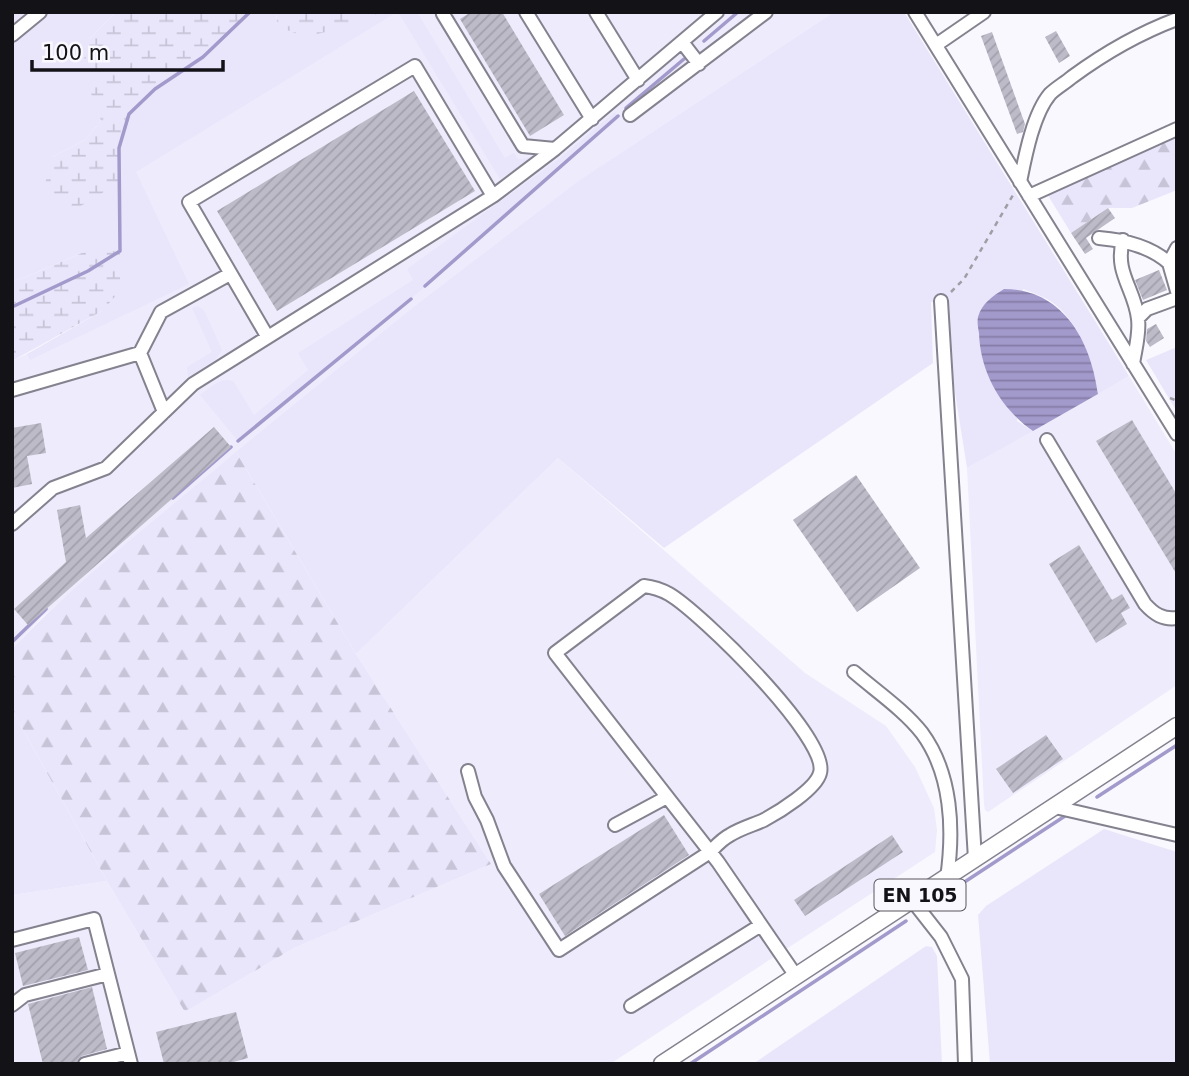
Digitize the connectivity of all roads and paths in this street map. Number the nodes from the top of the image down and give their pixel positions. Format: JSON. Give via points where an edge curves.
{"nodes":[{"id":1,"x":40,"y":12,"type":"edge"},
{"id":2,"x":445,"y":12,"type":"edge"},
{"id":3,"x":526,"y":12,"type":"edge"},
{"id":4,"x":717,"y":12,"type":"edge"},
{"id":5,"x":766,"y":12,"type":"edge"},
{"id":6,"x":915,"y":12,"type":"edge"},
{"id":7,"x":984,"y":12,"type":"edge"},
{"id":8,"x":599,"y":13,"type":"edge"},
{"id":9,"x":1177,"y":19,"type":"edge"},
{"id":10,"x":12,"y":35,"type":"edge"},
{"id":11,"x":682,"y":42,"type":"junction"},
{"id":12,"x":936,"y":45,"type":"junction"},
{"id":13,"x":699,"y":64,"type":"junction"},
{"id":14,"x":638,"y":80,"type":"junction"},
{"id":15,"x":630,"y":115,"type":"dead end"},
{"id":16,"x":592,"y":119,"type":"junction"},
{"id":17,"x":1177,"y":128,"type":"edge"},
{"id":18,"x":555,"y":149,"type":"junction"},
{"id":19,"x":1020,"y":182,"type":"junction"},
{"id":20,"x":493,"y":195,"type":"junction"},
{"id":21,"x":1029,"y":196,"type":"junction"},
{"id":22,"x":1099,"y":238,"type":"dead end"},
{"id":23,"x":1123,"y":240,"type":"junction"},
{"id":24,"x":1177,"y":248,"type":"edge"},
{"id":25,"x":1173,"y":260,"type":"edge"},
{"id":26,"x":230,"y":274,"type":"junction"},
{"id":27,"x":1177,"y":291,"type":"edge"},
{"id":28,"x":1177,"y":298,"type":"edge"},
{"id":29,"x":941,"y":301,"type":"joint"},
{"id":30,"x":1138,"y":318,"type":"junction"},
{"id":31,"x":267,"y":337,"type":"junction"},
{"id":32,"x":139,"y":353,"type":"junction"},
{"id":33,"x":1133,"y":364,"type":"junction"},
{"id":34,"x":12,"y":390,"type":"edge"},
{"id":35,"x":164,"y":412,"type":"junction"},
{"id":36,"x":1177,"y":434,"type":"edge"},
{"id":37,"x":1047,"y":440,"type":"dead end"},
{"id":38,"x":12,"y":524,"type":"edge"},
{"id":39,"x":1177,"y":618,"type":"edge"},
{"id":40,"x":854,"y":672,"type":"dead end"},
{"id":41,"x":1177,"y":726,"type":"edge"},
{"id":42,"x":468,"y":771,"type":"dead end"},
{"id":43,"x":667,"y":797,"type":"junction"},
{"id":44,"x":1055,"y":807,"type":"junction"},
{"id":45,"x":615,"y":825,"type":"dead end"},
{"id":46,"x":1177,"y":835,"type":"edge"},
{"id":47,"x":710,"y":852,"type":"junction"},
{"id":48,"x":975,"y":859,"type":"junction"},
{"id":49,"x":947,"y":877,"type":"junction"},
{"id":50,"x":912,"y":900,"type":"junction"},
{"id":51,"x":761,"y":925,"type":"junction"},
{"id":52,"x":12,"y":940,"type":"edge"},
{"id":53,"x":108,"y":974,"type":"junction"},
{"id":54,"x":796,"y":976,"type":"junction"},
{"id":55,"x":12,"y":1005,"type":"edge"},
{"id":56,"x":631,"y":1006,"type":"dead end"},
{"id":57,"x":130,"y":1058,"type":"edge"},
{"id":58,"x":85,"y":1064,"type":"edge"},
{"id":59,"x":662,"y":1064,"type":"edge"},
{"id":60,"x":965,"y":1064,"type":"edge"}],
"edges":[{"from":1,"to":10,"type":"street"},
{"from":2,"to":18,"type":"street","via":[[523,146]]},
{"from":3,"to":16,"type":"street"},
{"from":4,"to":11,"type":"street"},
{"from":5,"to":13,"type":"street"},
{"from":6,"to":12,"type":"street"},
{"from":7,"to":12,"type":"street"},
{"from":8,"to":14,"type":"street"},
{"from":9,"to":19,"type":"street","via":[[1139,33],[1050,94],[1025,153]]},
{"from":11,"to":13,"type":"street"},
{"from":11,"to":14,"type":"street"},
{"from":12,"to":19,"type":"street"},
{"from":13,"to":15,"type":"street"},
{"from":14,"to":16,"type":"street"},
{"from":16,"to":18,"type":"street"},
{"from":17,"to":21,"type":"street"},
{"from":18,"to":20,"type":"street"},
{"from":19,"to":21,"type":"street"},
{"from":19,"to":29,"type":"path","via":[[964,279]]},
{"from":20,"to":26,"type":"street","via":[[415,66],[188,202]]},
{"from":20,"to":31,"type":"street"},
{"from":21,"to":33,"type":"street"},
{"from":22,"to":23,"type":"street"},
{"from":23,"to":25,"type":"street"},
{"from":23,"to":30,"type":"street","via":[[1119,254],[1123,276]]},
{"from":24,"to":25,"type":"street"},
{"from":25,"to":27,"type":"street"},
{"from":26,"to":31,"type":"street"},
{"from":26,"to":32,"type":"street","via":[[161,312]]},
{"from":28,"to":30,"type":"street","via":[[1147,309]]},
{"from":29,"to":48,"type":"street"},
{"from":30,"to":33,"type":"street"},
{"from":31,"to":35,"type":"street","via":[[194,384]]},
{"from":32,"to":34,"type":"street"},
{"from":32,"to":35,"type":"street"},
{"from":33,"to":36,"type":"street"},
{"from":35,"to":38,"type":"street","via":[[106,468],[53,488]]},
{"from":37,"to":39,"type":"street","via":[[1144,604],[1167,619]]},
{"from":40,"to":49,"type":"street","via":[[916,727],[935,756],[951,815]]},
{"from":41,"to":44,"type":"main road","number":"EN 105"},
{"from":42,"to":47,"type":"street","via":[[504,866],[559,950]]},
{"from":43,"to":45,"type":"street"},
{"from":43,"to":47,"type":"street"},
{"from":43,"to":47,"type":"street","via":[[555,653],[644,586],[671,595],[735,651],[797,721],[820,759],[821,771],[809,789],[778,812],[726,837]]},
{"from":44,"to":46,"type":"street"},
{"from":44,"to":48,"type":"main road","number":"EN 105"},
{"from":47,"to":51,"type":"street"},
{"from":48,"to":49,"type":"main road","number":"EN 105"},
{"from":49,"to":50,"type":"main road","number":"EN 105"},
{"from":50,"to":54,"type":"main road","number":"EN 105"},
{"from":50,"to":60,"type":"street","via":[[941,937],[962,979]]},
{"from":51,"to":54,"type":"street"},
{"from":51,"to":56,"type":"street"},
{"from":52,"to":53,"type":"street","via":[[94,919]]},
{"from":53,"to":55,"type":"street","via":[[25,995]]},
{"from":53,"to":57,"type":"street"},
{"from":54,"to":59,"type":"main road","number":"EN 105"},
{"from":57,"to":58,"type":"street"}]}
